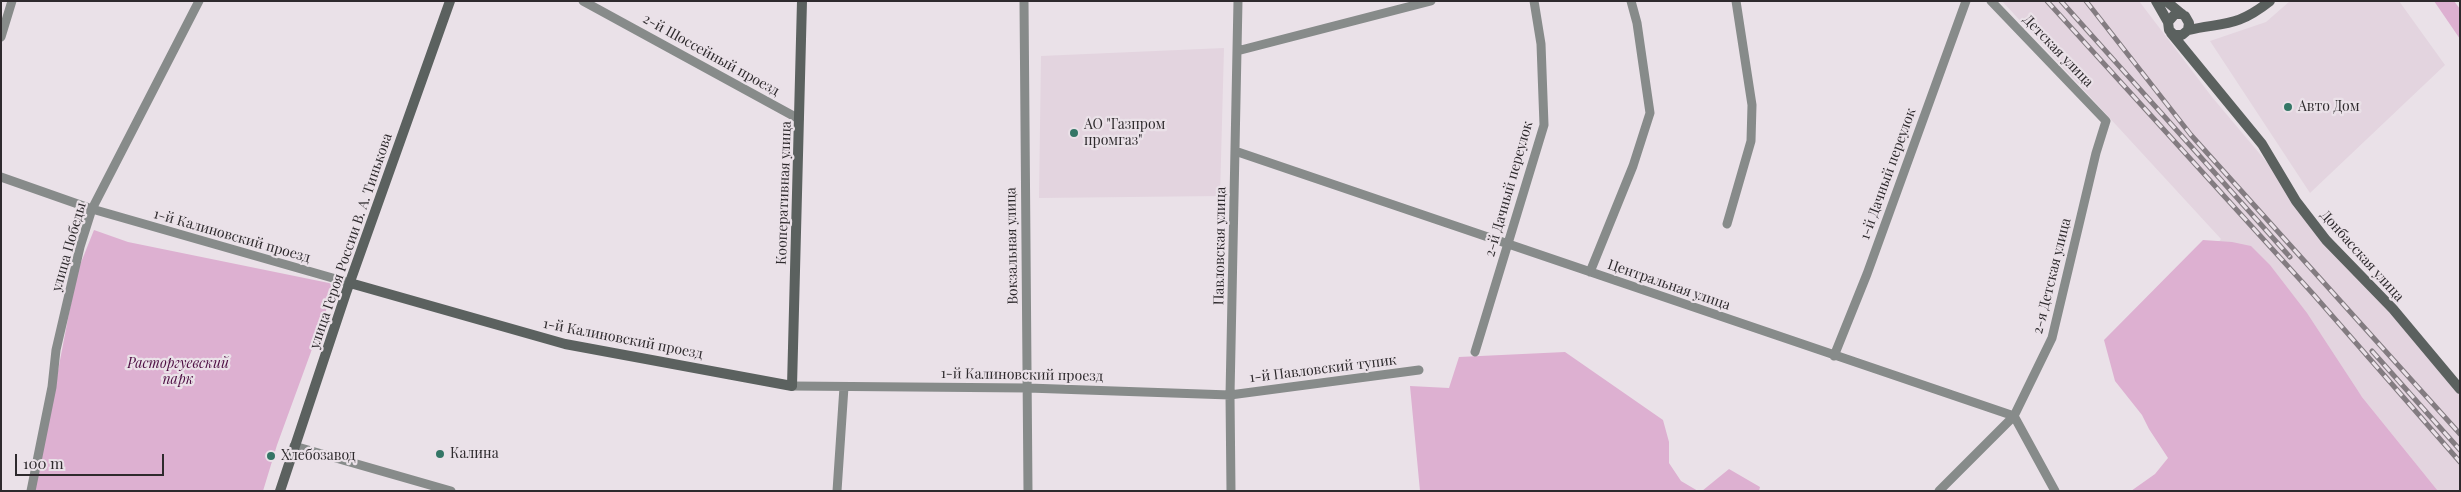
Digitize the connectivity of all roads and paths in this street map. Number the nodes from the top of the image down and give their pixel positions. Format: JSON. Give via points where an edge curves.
{"nodes":[{"id":1,"x":12,"y":1,"type":"edge"},
{"id":2,"x":199,"y":1,"type":"edge"},
{"id":3,"x":450,"y":1,"type":"edge"},
{"id":4,"x":583,"y":1,"type":"edge"},
{"id":5,"x":802,"y":1,"type":"edge"},
{"id":6,"x":1024,"y":1,"type":"edge"},
{"id":7,"x":1238,"y":1,"type":"edge"},
{"id":8,"x":1431,"y":1,"type":"edge"},
{"id":9,"x":1534,"y":1,"type":"edge"},
{"id":10,"x":1631,"y":1,"type":"edge"},
{"id":11,"x":1736,"y":1,"type":"edge"},
{"id":12,"x":1966,"y":1,"type":"edge"},
{"id":13,"x":1991,"y":1,"type":"edge"},
{"id":14,"x":2156,"y":1,"type":"edge"},
{"id":15,"x":2166,"y":1,"type":"edge"},
{"id":16,"x":2270,"y":1,"type":"edge"},
{"id":17,"x":2184,"y":15,"type":"junction"},
{"id":18,"x":2168,"y":22,"type":"junction"},
{"id":19,"x":2212,"y":26,"type":"junction"},
{"id":20,"x":2186,"y":31,"type":"junction"},
{"id":21,"x":2171,"y":33,"type":"junction"},
{"id":22,"x":1,"y":37,"type":"edge"},
{"id":23,"x":1237,"y":51,"type":"junction"},
{"id":24,"x":2197,"y":65,"type":"junction"},
{"id":25,"x":800,"y":119,"type":"junction"},
{"id":26,"x":2106,"y":121,"type":"joint"},
{"id":27,"x":1235,"y":151,"type":"junction"},
{"id":28,"x":1,"y":177,"type":"edge"},
{"id":29,"x":92,"y":209,"type":"junction"},
{"id":30,"x":1727,"y":224,"type":"dead end"},
{"id":31,"x":1508,"y":244,"type":"junction"},
{"id":32,"x":1590,"y":272,"type":"junction"},
{"id":33,"x":350,"y":283,"type":"junction"},
{"id":34,"x":1475,"y":352,"type":"dead end"},
{"id":35,"x":1834,"y":356,"type":"junction"},
{"id":36,"x":1419,"y":370,"type":"dead end"},
{"id":37,"x":792,"y":386,"type":"junction"},
{"id":38,"x":844,"y":387,"type":"junction"},
{"id":39,"x":1028,"y":388,"type":"junction"},
{"id":40,"x":2460,"y":389,"type":"edge"},
{"id":41,"x":1230,"y":395,"type":"junction"},
{"id":42,"x":2014,"y":416,"type":"junction"},
{"id":43,"x":294,"y":446,"type":"junction"},
{"id":44,"x":31,"y":491,"type":"edge"},
{"id":45,"x":280,"y":491,"type":"edge"},
{"id":46,"x":451,"y":491,"type":"edge"},
{"id":47,"x":837,"y":491,"type":"edge"},
{"id":48,"x":1028,"y":491,"type":"edge"},
{"id":49,"x":1231,"y":491,"type":"edge"},
{"id":50,"x":1939,"y":491,"type":"edge"},
{"id":51,"x":2055,"y":491,"type":"edge"}],
"edges":[{"from":1,"to":22,"type":"street"},
{"from":2,"to":29,"type":"street","name":"улица Победы"},
{"from":3,"to":33,"type":"street","name":"улица Героя России В. А. Тинькова"},
{"from":4,"to":25,"type":"street","name":"2-й Шоссейный проезд"},
{"from":5,"to":25,"type":"street","name":"Кооперативная улица"},
{"from":6,"to":39,"type":"street","name":"Вокзальная улица"},
{"from":7,"to":23,"type":"street","name":"Павловская улица"},
{"from":8,"to":23,"type":"street"},
{"from":9,"to":31,"type":"street","name":"2-й Дачный переулок","via":[[1541,44],[1544,125]]},
{"from":10,"to":32,"type":"street","via":[[1650,113],[1633,166]]},
{"from":11,"to":30,"type":"street","via":[[1752,105],[1751,141]]},
{"from":12,"to":35,"type":"street","name":"1-й Дачный переулок"},
{"from":13,"to":26,"type":"street","name":"Детская улица"},
{"from":14,"to":18,"type":"street"},
{"from":15,"to":17,"type":"street"},
{"from":16,"to":19,"type":"street","via":[[2245,19]]},
{"from":17,"to":18,"type":"street","via":[[2175,14]]},
{"from":17,"to":19,"type":"street"},
{"from":17,"to":20,"type":"street","via":[[2189,22]]},
{"from":18,"to":21,"type":"street"},
{"from":19,"to":20,"type":"street"},
{"from":20,"to":21,"type":"street","via":[[2178,35]]},
{"from":20,"to":24,"type":"street","name":"Донбасская улица"},
{"from":21,"to":24,"type":"street","name":"Донбасская улица"},
{"from":23,"to":27,"type":"street","name":"Павловская улица"},
{"from":24,"to":40,"type":"street","name":"Донбасская улица","via":[[2262,144],[2296,201],[2326,240],[2393,310]]},
{"from":25,"to":37,"type":"street","name":"Кооперативная улица"},
{"from":26,"to":42,"type":"street","name":"2-я Детская улица","via":[[2052,338]]},
{"from":27,"to":31,"type":"street","name":"Центральная улица"},
{"from":27,"to":41,"type":"street","name":"Павловская улица"},
{"from":28,"to":29,"type":"street","name":"1-й Калиновский проезд"},
{"from":29,"to":33,"type":"street","name":"1-й Калиновский проезд"},
{"from":29,"to":44,"type":"street","name":"улица Победы","via":[[56,350],[52,387]]},
{"from":31,"to":32,"type":"street","name":"Центральная улица"},
{"from":31,"to":34,"type":"street","name":"2-й Дачный переулок"},
{"from":32,"to":35,"type":"street","name":"Центральная улица"},
{"from":33,"to":37,"type":"street","name":"1-й Калиновский проезд","via":[[565,344]]},
{"from":33,"to":43,"type":"street","name":"улица Героя России В. А. Тинькова"},
{"from":35,"to":42,"type":"street","name":"Центральная улица"},
{"from":36,"to":41,"type":"street","name":"1-й Павловский тупик"},
{"from":37,"to":38,"type":"street","name":"1-й Калиновский проезд"},
{"from":38,"to":39,"type":"street","name":"1-й Калиновский проезд"},
{"from":38,"to":47,"type":"street"},
{"from":39,"to":41,"type":"street","name":"1-й Калиновский проезд"},
{"from":39,"to":48,"type":"street","name":"Вокзальная улица"},
{"from":41,"to":49,"type":"street","name":"Павловская улица"},
{"from":42,"to":50,"type":"street","name":"2-я Детская улица"},
{"from":42,"to":51,"type":"street"},
{"from":43,"to":45,"type":"street","name":"улица Героя России В. А. Тинькова"},
{"from":43,"to":46,"type":"street"}]}
